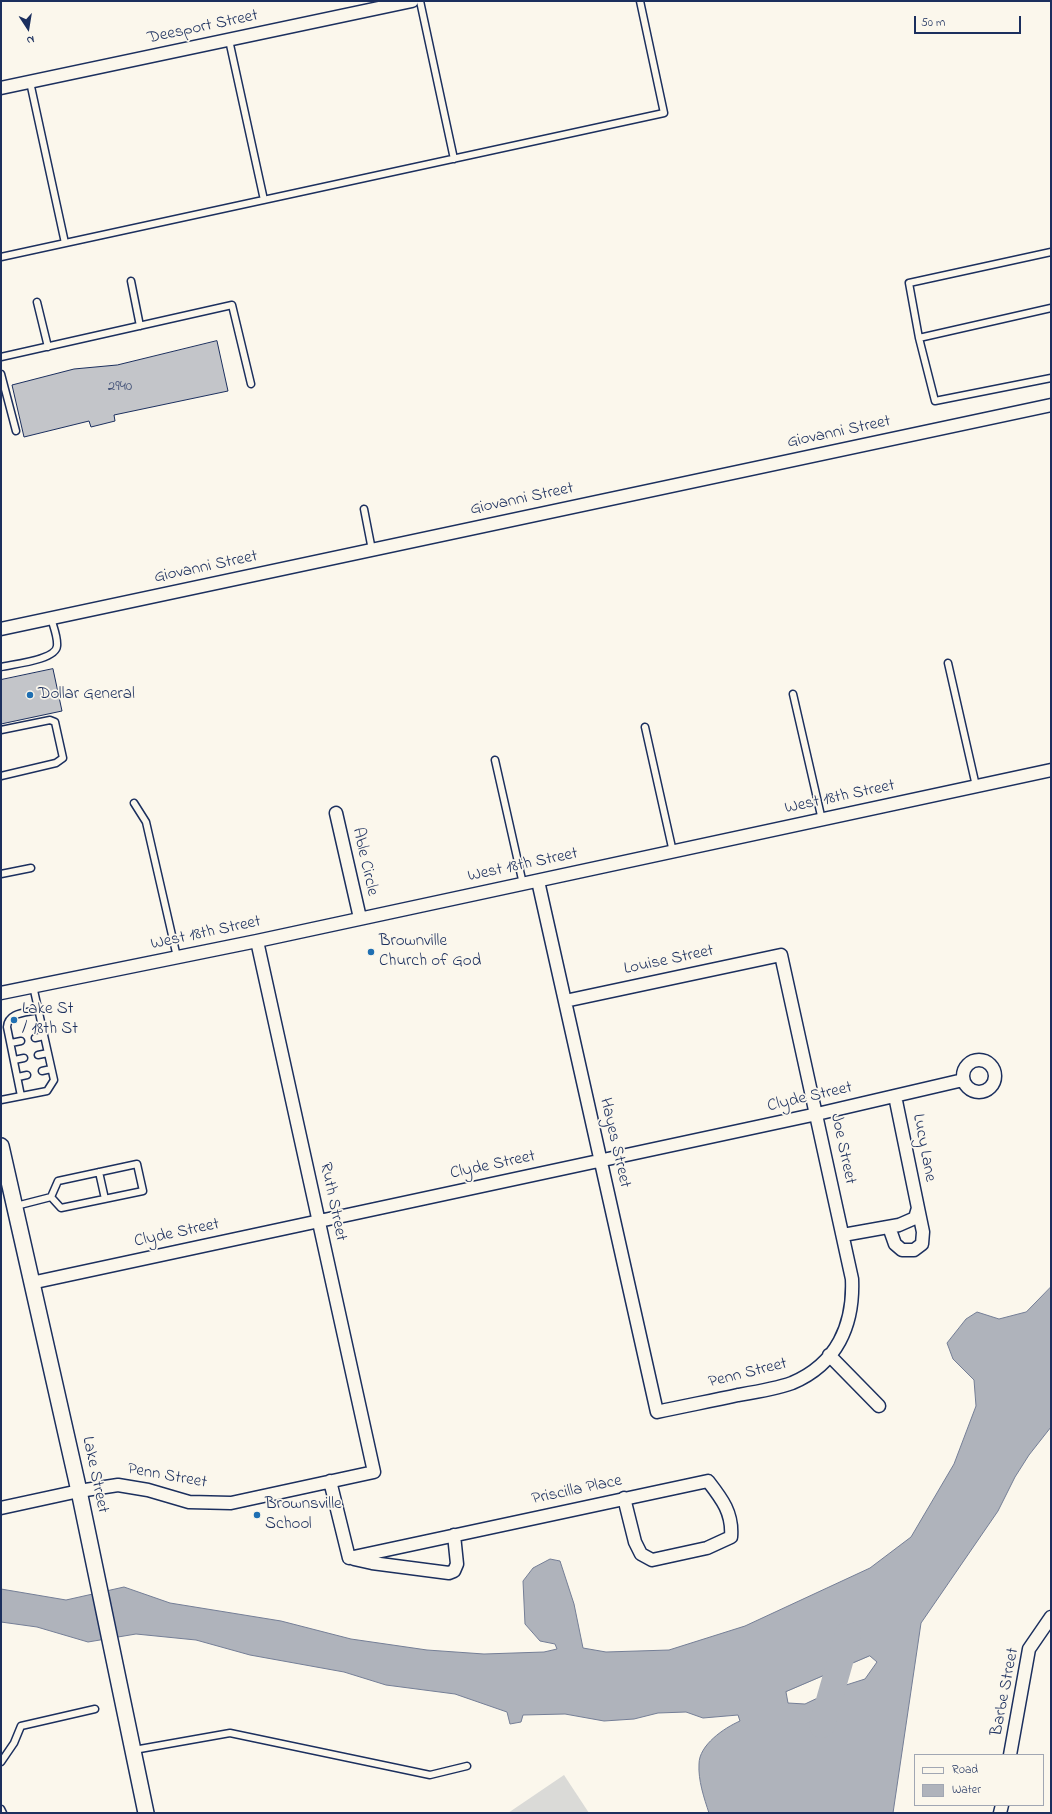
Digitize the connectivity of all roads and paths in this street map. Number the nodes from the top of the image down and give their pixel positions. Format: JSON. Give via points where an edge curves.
{"nodes":[{"id":1,"x":412,"y":1,"type":"edge"},
{"id":2,"x":420,"y":1,"type":"edge"},
{"id":3,"x":640,"y":1,"type":"edge"},
{"id":4,"x":229,"y":40,"type":"junction"},
{"id":5,"x":30,"y":82,"type":"junction"},
{"id":6,"x":1,"y":88,"type":"edge"},
{"id":7,"x":454,"y":159,"type":"junction"},
{"id":8,"x":264,"y":200,"type":"junction"},
{"id":9,"x":65,"y":243,"type":"junction"},
{"id":10,"x":1051,"y":252,"type":"edge"},
{"id":11,"x":1,"y":257,"type":"edge"},
{"id":12,"x":131,"y":281,"type":"dead end"},
{"id":13,"x":37,"y":302,"type":"dead end"},
{"id":14,"x":1051,"y":308,"type":"edge"},
{"id":15,"x":140,"y":326,"type":"junction"},
{"id":16,"x":919,"y":338,"type":"junction"},
{"id":17,"x":48,"y":346,"type":"junction"},
{"id":18,"x":1,"y":357,"type":"edge"},
{"id":19,"x":1,"y":374,"type":"edge"},
{"id":20,"x":1051,"y":378,"type":"edge"},
{"id":21,"x":251,"y":384,"type":"dead end"},
{"id":22,"x":1051,"y":405,"type":"edge"},
{"id":23,"x":16,"y":431,"type":"dead end"},
{"id":24,"x":364,"y":510,"type":"dead end"},
{"id":25,"x":372,"y":550,"type":"junction"},
{"id":26,"x":52,"y":618,"type":"junction"},
{"id":27,"x":1,"y":629,"type":"edge"},
{"id":28,"x":948,"y":663,"type":"dead end"},
{"id":29,"x":1,"y":667,"type":"edge"},
{"id":30,"x":793,"y":694,"type":"dead end"},
{"id":31,"x":645,"y":727,"type":"dead end"},
{"id":32,"x":1,"y":730,"type":"edge"},
{"id":33,"x":495,"y":760,"type":"dead end"},
{"id":34,"x":1051,"y":770,"type":"edge"},
{"id":35,"x":1,"y":776,"type":"edge"},
{"id":36,"x":976,"y":786,"type":"junction"},
{"id":37,"x":134,"y":803,"type":"dead end"},
{"id":38,"x":336,"y":813,"type":"dead end"},
{"id":39,"x":822,"y":820,"type":"junction"},
{"id":40,"x":673,"y":852,"type":"junction"},
{"id":41,"x":31,"y":868,"type":"dead end"},
{"id":42,"x":1,"y":874,"type":"edge"},
{"id":43,"x":538,"y":881,"type":"junction"},
{"id":44,"x":523,"y":884,"type":"junction"},
{"id":45,"x":360,"y":918,"type":"junction"},
{"id":46,"x":257,"y":940,"type":"junction"},
{"id":47,"x":781,"y":955,"type":"joint"},
{"id":48,"x":176,"y":957,"type":"junction"},
{"id":49,"x":33,"y":986,"type":"junction"},
{"id":50,"x":1,"y":993,"type":"edge"},
{"id":51,"x":564,"y":1001,"type":"junction"},
{"id":52,"x":38,"y":1010,"type":"junction"},
{"id":53,"x":44,"y":1036,"type":"junction"},
{"id":54,"x":35,"y":1038,"type":"dead end"},
{"id":55,"x":21,"y":1041,"type":"dead end"},
{"id":56,"x":11,"y":1043,"type":"junction"},
{"id":57,"x":48,"y":1053,"type":"junction"},
{"id":58,"x":38,"y":1055,"type":"dead end"},
{"id":59,"x":24,"y":1058,"type":"dead end"},
{"id":60,"x":14,"y":1060,"type":"junction"},
{"id":61,"x":51,"y":1069,"type":"junction"},
{"id":62,"x":42,"y":1072,"type":"dead end"},
{"id":63,"x":27,"y":1074,"type":"dead end"},
{"id":64,"x":18,"y":1077,"type":"junction"},
{"id":65,"x":963,"y":1080,"type":"dead end"},
{"id":66,"x":22,"y":1096,"type":"junction"},
{"id":67,"x":895,"y":1096,"type":"junction"},
{"id":68,"x":1,"y":1100,"type":"edge"},
{"id":69,"x":817,"y":1114,"type":"junction"},
{"id":70,"x":1,"y":1146,"type":"edge"},
{"id":71,"x":600,"y":1160,"type":"junction"},
{"id":72,"x":99,"y":1172,"type":"junction"},
{"id":73,"x":51,"y":1197,"type":"junction"},
{"id":74,"x":105,"y":1199,"type":"junction"},
{"id":75,"x":14,"y":1206,"type":"junction"},
{"id":76,"x":918,"y":1208,"type":"junction"},
{"id":77,"x":319,"y":1220,"type":"junction"},
{"id":78,"x":890,"y":1227,"type":"junction"},
{"id":79,"x":843,"y":1235,"type":"junction"},
{"id":80,"x":852,"y":1279,"type":"joint"},
{"id":81,"x":31,"y":1283,"type":"junction"},
{"id":82,"x":829,"y":1355,"type":"junction"},
{"id":83,"x":879,"y":1406,"type":"dead end"},
{"id":84,"x":657,"y":1412,"type":"joint"},
{"id":85,"x":374,"y":1472,"type":"joint"},
{"id":86,"x":330,"y":1481,"type":"junction"},
{"id":87,"x":79,"y":1491,"type":"junction"},
{"id":88,"x":624,"y":1498,"type":"junction"},
{"id":89,"x":1,"y":1508,"type":"edge"},
{"id":90,"x":454,"y":1535,"type":"junction"},
{"id":91,"x":349,"y":1558,"type":"junction"},
{"id":92,"x":1051,"y":1617,"type":"edge"},
{"id":93,"x":95,"y":1709,"type":"dead end"},
{"id":94,"x":132,"y":1751,"type":"junction"},
{"id":95,"x":1010,"y":1754,"type":"edge"},
{"id":96,"x":1,"y":1762,"type":"edge"},
{"id":97,"x":467,"y":1766,"type":"dead end"},
{"id":98,"x":1,"y":1809,"type":"edge"},
{"id":99,"x":3,"y":1813,"type":"edge"},
{"id":100,"x":146,"y":1813,"type":"edge"}],
"edges":[{"from":1,"to":4,"type":"street","name":"Deesport Street"},
{"from":2,"to":7,"type":"lane"},
{"from":3,"to":7,"type":"lane","via":[[664,113]]},
{"from":4,"to":5,"type":"street","name":"Deesport Street"},
{"from":4,"to":8,"type":"lane"},
{"from":5,"to":6,"type":"street","name":"Deesport Street"},
{"from":5,"to":9,"type":"lane"},
{"from":7,"to":8,"type":"lane"},
{"from":8,"to":9,"type":"lane"},
{"from":9,"to":11,"type":"lane"},
{"from":10,"to":16,"type":"lane","via":[[909,283]]},
{"from":12,"to":15,"type":"lane"},
{"from":13,"to":17,"type":"lane"},
{"from":14,"to":16,"type":"lane"},
{"from":15,"to":17,"type":"lane"},
{"from":15,"to":21,"type":"lane","via":[[232,305]]},
{"from":16,"to":20,"type":"lane","via":[[935,401]]},
{"from":17,"to":18,"type":"lane"},
{"from":19,"to":23,"type":"lane"},
{"from":22,"to":25,"type":"street","name":"Giovanni Street"},
{"from":24,"to":25,"type":"lane"},
{"from":25,"to":26,"type":"street","name":"Giovanni Street"},
{"from":26,"to":27,"type":"street","name":"Giovanni Street"},
{"from":26,"to":29,"type":"lane","via":[[57,645],[55,651],[48,657]]},
{"from":28,"to":36,"type":"lane"},
{"from":30,"to":39,"type":"lane"},
{"from":31,"to":40,"type":"lane"},
{"from":32,"to":35,"type":"lane","via":[[50,720],[55,722],[63,758],[56,763]]},
{"from":33,"to":44,"type":"lane"},
{"from":34,"to":36,"type":"street","name":"West 18th Street"},
{"from":36,"to":39,"type":"street","name":"West 18th Street"},
{"from":37,"to":48,"type":"lane","via":[[146,822]]},
{"from":38,"to":45,"type":"street","name":"Able Circle"},
{"from":39,"to":40,"type":"street","name":"West 18th Street"},
{"from":40,"to":43,"type":"street","name":"West 18th Street"},
{"from":41,"to":42,"type":"lane"},
{"from":43,"to":44,"type":"street","name":"West 18th Street"},
{"from":43,"to":51,"type":"street","name":"Hayes Street"},
{"from":44,"to":45,"type":"street","name":"West 18th Street"},
{"from":45,"to":46,"type":"street","name":"West 18th Street"},
{"from":46,"to":48,"type":"street","name":"West 18th Street"},
{"from":46,"to":77,"type":"street","name":"Ruth Street"},
{"from":47,"to":51,"type":"street","name":"Louise Street"},
{"from":47,"to":69,"type":"street","name":"Joe Street"},
{"from":48,"to":49,"type":"street","name":"West 18th Street"},
{"from":49,"to":50,"type":"street","name":"West 18th Street"},
{"from":49,"to":52,"type":"lane"},
{"from":51,"to":71,"type":"street","name":"Hayes Street"},
{"from":52,"to":53,"type":"lane"},
{"from":52,"to":56,"type":"lane","via":[[13,1016],[8,1021]]},
{"from":53,"to":54,"type":"lane"},
{"from":53,"to":57,"type":"lane"},
{"from":55,"to":56,"type":"lane"},
{"from":56,"to":60,"type":"lane"},
{"from":57,"to":58,"type":"lane"},
{"from":57,"to":61,"type":"lane"},
{"from":59,"to":60,"type":"lane"},
{"from":60,"to":64,"type":"lane"},
{"from":61,"to":62,"type":"lane"},
{"from":61,"to":66,"type":"lane","via":[[54,1080],[47,1091]]},
{"from":63,"to":64,"type":"lane"},
{"from":64,"to":66,"type":"lane"},
{"from":65,"to":67,"type":"street","name":"Clyde Street"},
{"from":66,"to":68,"type":"lane"},
{"from":67,"to":69,"type":"street","name":"Clyde Street"},
{"from":67,"to":76,"type":"street","name":"Lucy Lane"},
{"from":69,"to":71,"type":"street","name":"Clyde Street"},
{"from":69,"to":79,"type":"street","name":"Joe Street"},
{"from":70,"to":75,"type":"street","name":"Lake Street"},
{"from":71,"to":77,"type":"street","name":"Clyde Street"},
{"from":71,"to":84,"type":"street","name":"Hayes Street"},
{"from":72,"to":73,"type":"lane","via":[[58,1181]]},
{"from":72,"to":74,"type":"lane"},
{"from":72,"to":74,"type":"lane","via":[[137,1164],[143,1191]]},
{"from":73,"to":74,"type":"lane","via":[[61,1208]]},
{"from":73,"to":75,"type":"lane"},
{"from":75,"to":81,"type":"street","name":"Lake Street"},
{"from":76,"to":78,"type":"street","name":"Lucy Lane","via":[[915,1218]]},
{"from":76,"to":78,"type":"street","name":"Lucy Lane","via":[[923,1232],[922,1244],[914,1250],[902,1250],[895,1244]]},
{"from":77,"to":81,"type":"street","name":"Clyde Street"},
{"from":77,"to":85,"type":"street","name":"Ruth Street"},
{"from":78,"to":79,"type":"street","name":"Lucy Lane"},
{"from":79,"to":80,"type":"street","name":"Joe Street"},
{"from":80,"to":82,"type":"street","name":"Penn Street","via":[[853,1300],[850,1316],[839,1343]]},
{"from":81,"to":87,"type":"street","name":"Lake Street"},
{"from":82,"to":83,"type":"street"},
{"from":82,"to":84,"type":"street","name":"Penn Street","via":[[806,1376],[781,1386]]},
{"from":85,"to":86,"type":"street","name":"Penn Street"},
{"from":86,"to":87,"type":"street","name":"Penn Street","via":[[231,1503],[189,1502],[148,1490],[118,1485]]},
{"from":86,"to":91,"type":"street"},
{"from":87,"to":89,"type":"street","name":"Penn Street"},
{"from":87,"to":94,"type":"street","name":"Lake Street"},
{"from":88,"to":88,"type":"street","name":"Priscilla Place","via":[[635,1542],[641,1554],[652,1560],[707,1548],[731,1538],[732,1525],[724,1501],[708,1481]]},
{"from":88,"to":90,"type":"street","name":"Priscilla Place"},
{"from":90,"to":91,"type":"street","name":"Priscilla Place"},
{"from":90,"to":91,"type":"street","via":[[457,1564],[454,1572],[449,1574]]},
{"from":92,"to":95,"type":"street","name":"Barbe Street","via":[[1029,1649]]},
{"from":93,"to":96,"type":"lane","via":[[21,1726],[14,1743]]},
{"from":94,"to":97,"type":"lane","via":[[230,1733],[430,1775]]},
{"from":94,"to":100,"type":"street","name":"Lake Street"},
{"from":98,"to":99,"type":"lane"}]}
